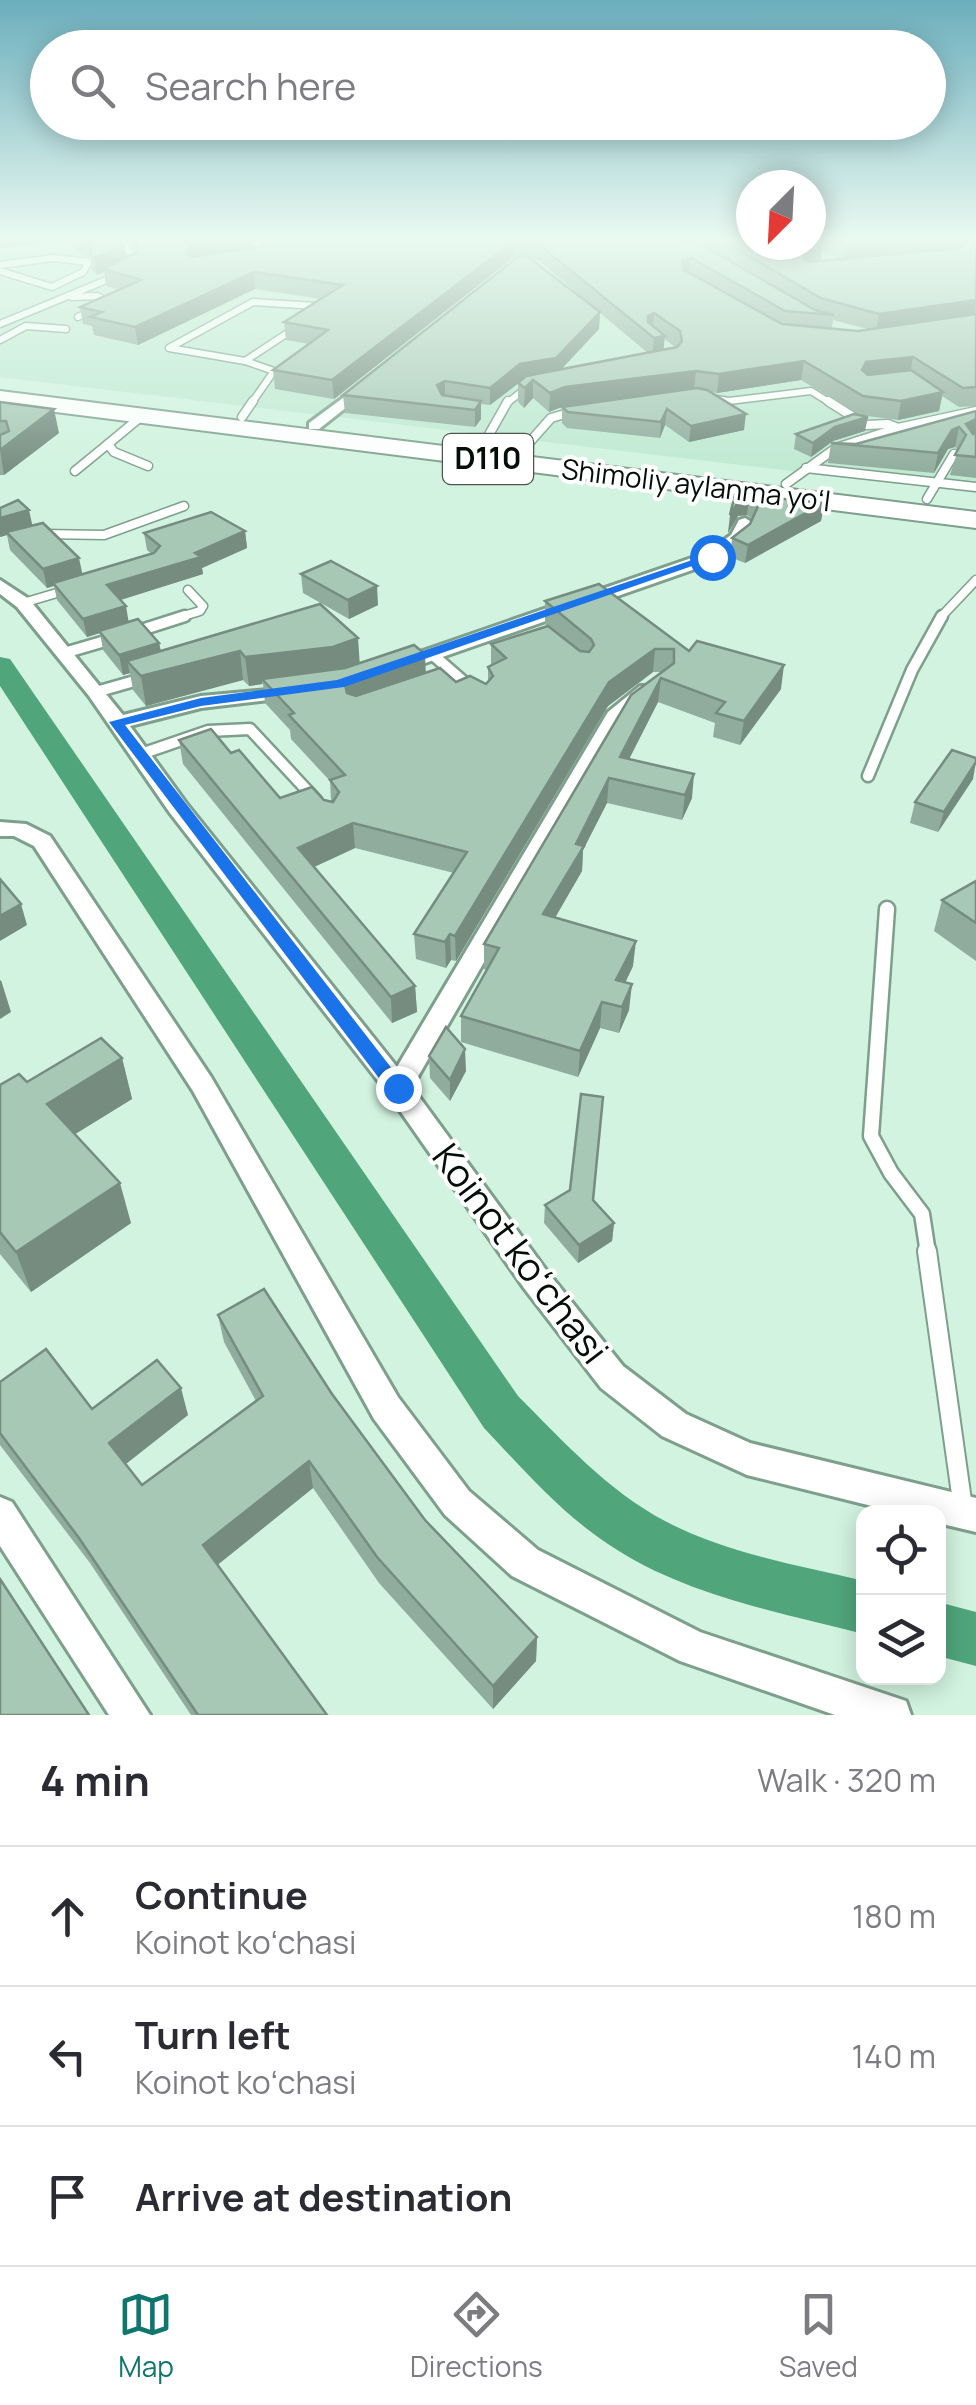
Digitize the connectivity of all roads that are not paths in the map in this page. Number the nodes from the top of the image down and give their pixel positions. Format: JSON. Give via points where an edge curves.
{"nodes":[{"id":1,"x":226,"y":317,"type":"edge"},
{"id":2,"x":311,"y":317,"type":"edge"},
{"id":3,"x":66,"y":328,"type":"dead end"},
{"id":4,"x":0,"y":340,"type":"edge"},
{"id":5,"x":245,"y":361,"type":"junction"},
{"id":6,"x":374,"y":378,"type":"edge"},
{"id":7,"x":543,"y":383,"type":"edge"},
{"id":8,"x":10,"y":393,"type":"edge"},
{"id":9,"x":695,"y":397,"type":"edge"},
{"id":10,"x":730,"y":401,"type":"junction"},
{"id":11,"x":941,"y":404,"type":"edge"},
{"id":12,"x":480,"y":411,"type":"edge"},
{"id":13,"x":583,"y":411,"type":"edge"},
{"id":14,"x":976,"y":411,"type":"edge"},
{"id":15,"x":739,"y":412,"type":"edge"},
{"id":16,"x":498,"y":414,"type":"junction"},
{"id":17,"x":143,"y":415,"type":"junction"},
{"id":18,"x":957,"y":415,"type":"junction"},
{"id":19,"x":242,"y":417,"type":"junction"},
{"id":20,"x":314,"y":426,"type":"junction"},
{"id":21,"x":898,"y":428,"type":"junction"},
{"id":22,"x":108,"y":444,"type":"junction"},
{"id":23,"x":482,"y":447,"type":"junction"},
{"id":24,"x":522,"y":452,"type":"junction"},
{"id":25,"x":954,"y":454,"type":"edge"},
{"id":26,"x":822,"y":455,"type":"junction"},
{"id":27,"x":852,"y":457,"type":"edge"},
{"id":28,"x":148,"y":466,"type":"dead end"},
{"id":29,"x":75,"y":471,"type":"dead end"},
{"id":30,"x":796,"y":476,"type":"junction"},
{"id":31,"x":976,"y":488,"type":"edge"},
{"id":32,"x":931,"y":492,"type":"junction"},
{"id":33,"x":976,"y":505,"type":"edge"},
{"id":34,"x":184,"y":506,"type":"dead end"},
{"id":35,"x":749,"y":510,"type":"junction"},
{"id":36,"x":976,"y":520,"type":"edge"},
{"id":37,"x":27,"y":538,"type":"edge"},
{"id":38,"x":976,"y":580,"type":"edge"},
{"id":39,"x":0,"y":585,"type":"edge"},
{"id":40,"x":79,"y":586,"type":"edge"},
{"id":41,"x":188,"y":590,"type":"dead end"},
{"id":42,"x":23,"y":603,"type":"junction"},
{"id":43,"x":64,"y":653,"type":"junction"},
{"id":44,"x":433,"y":654,"type":"junction"},
{"id":45,"x":376,"y":672,"type":"edge"},
{"id":46,"x":150,"y":676,"type":"edge"},
{"id":47,"x":458,"y":676,"type":"junction"},
{"id":48,"x":662,"y":680,"type":"edge"},
{"id":49,"x":441,"y":682,"type":"edge"},
{"id":50,"x":321,"y":687,"type":"edge"},
{"id":51,"x":96,"y":692,"type":"junction"},
{"id":52,"x":484,"y":698,"type":"edge"},
{"id":53,"x":116,"y":722,"type":"junction"},
{"id":54,"x":140,"y":754,"type":"junction"},
{"id":55,"x":868,"y":776,"type":"dead end"},
{"id":56,"x":320,"y":804,"type":"edge"},
{"id":57,"x":0,"y":829,"type":"edge"},
{"id":58,"x":887,"y":909,"type":"dead end"},
{"id":59,"x":398,"y":1088,"type":"junction"},
{"id":60,"x":0,"y":1514,"type":"edge"},
{"id":61,"x":970,"y":1514,"type":"edge"},
{"id":62,"x":131,"y":1715,"type":"edge"},
{"id":63,"x":892,"y":1715,"type":"edge"}],
"edges":[{"from":1,"to":5,"type":"lane","via":[[170,348]]},
{"from":2,"to":5,"type":"lane"},
{"from":3,"to":4,"type":"lane","via":[[26,326]]},
{"from":5,"to":19,"type":"lane","via":[[274,372]]},
{"from":6,"to":20,"type":"street"},
{"from":7,"to":16,"type":"lane","via":[[522,388]]},
{"from":8,"to":17,"type":"main road","name":"Shimoliy aylanma yoʻl","number":"D110"},
{"from":8,"to":19,"type":"main road","name":"Shimoliy aylanma yoʻl","number":"D110"},
{"from":9,"to":10,"type":"lane"},
{"from":10,"to":15,"type":"lane"},
{"from":10,"to":21,"type":"lane","via":[[810,391],[862,423]]},
{"from":11,"to":18,"type":"lane"},
{"from":12,"to":16,"type":"lane"},
{"from":13,"to":24,"type":"lane","via":[[551,418]]},
{"from":14,"to":18,"type":"lane"},
{"from":16,"to":23,"type":"lane"},
{"from":17,"to":22,"type":"lane"},
{"from":17,"to":35,"type":"main road","name":"Shimoliy aylanma yoʻl","number":"D110"},
{"from":18,"to":21,"type":"lane"},
{"from":19,"to":20,"type":"main road","name":"Shimoliy aylanma yoʻl","number":"D110"},
{"from":20,"to":23,"type":"main road","name":"Shimoliy aylanma yoʻl","number":"D110"},
{"from":21,"to":26,"type":"lane"},
{"from":22,"to":28,"type":"lane"},
{"from":22,"to":29,"type":"lane"},
{"from":23,"to":24,"type":"main road","name":"Shimoliy aylanma yoʻl","number":"D110"},
{"from":24,"to":30,"type":"main road","name":"Shimoliy aylanma yoʻl","number":"D110"},
{"from":25,"to":32,"type":"lane"},
{"from":26,"to":27,"type":"lane"},
{"from":26,"to":30,"type":"lane"},
{"from":30,"to":32,"type":"main road","name":"Shimoliy aylanma yoʻl","number":"D110"},
{"from":31,"to":32,"type":"lane"},
{"from":32,"to":33,"type":"main road","name":"Shimoliy aylanma yoʻl","number":"D110"},
{"from":34,"to":37,"type":"lane","via":[[104,535]]},
{"from":35,"to":36,"type":"main road","name":"Shimoliy aylanma yoʻl","number":"D110"},
{"from":35,"to":44,"type":"street","via":[[738,538],[712,557],[535,628]]},
{"from":38,"to":55,"type":"lane","via":[[938,616]]},
{"from":39,"to":42,"type":"street","name":"Koinot koʻchasi"},
{"from":40,"to":42,"type":"lane"},
{"from":41,"to":43,"type":"lane","via":[[200,611]]},
{"from":42,"to":43,"type":"street","name":"Koinot koʻchasi"},
{"from":43,"to":51,"type":"street","name":"Koinot koʻchasi"},
{"from":44,"to":45,"type":"street"},
{"from":44,"to":47,"type":"lane"},
{"from":46,"to":51,"type":"lane"},
{"from":47,"to":49,"type":"lane"},
{"from":47,"to":52,"type":"lane"},
{"from":48,"to":59,"type":"street","via":[[618,712]]},
{"from":50,"to":53,"type":"street","via":[[201,702]]},
{"from":51,"to":53,"type":"street","name":"Koinot koʻchasi"},
{"from":53,"to":54,"type":"street","name":"Koinot koʻchasi"},
{"from":54,"to":56,"type":"lane","via":[[207,732],[250,729]]},
{"from":54,"to":59,"type":"street","name":"Koinot koʻchasi"},
{"from":57,"to":63,"type":"street","via":[[18,829],[42,842],[202,1084],[386,1408],[457,1503],[526,1563],[693,1648]]},
{"from":58,"to":61,"type":"lane","via":[[871,1136],[922,1214]]},
{"from":59,"to":61,"type":"street","name":"Koinot koʻchasi","via":[[612,1377],[674,1425],[747,1460]]},
{"from":60,"to":62,"type":"street"}]}
